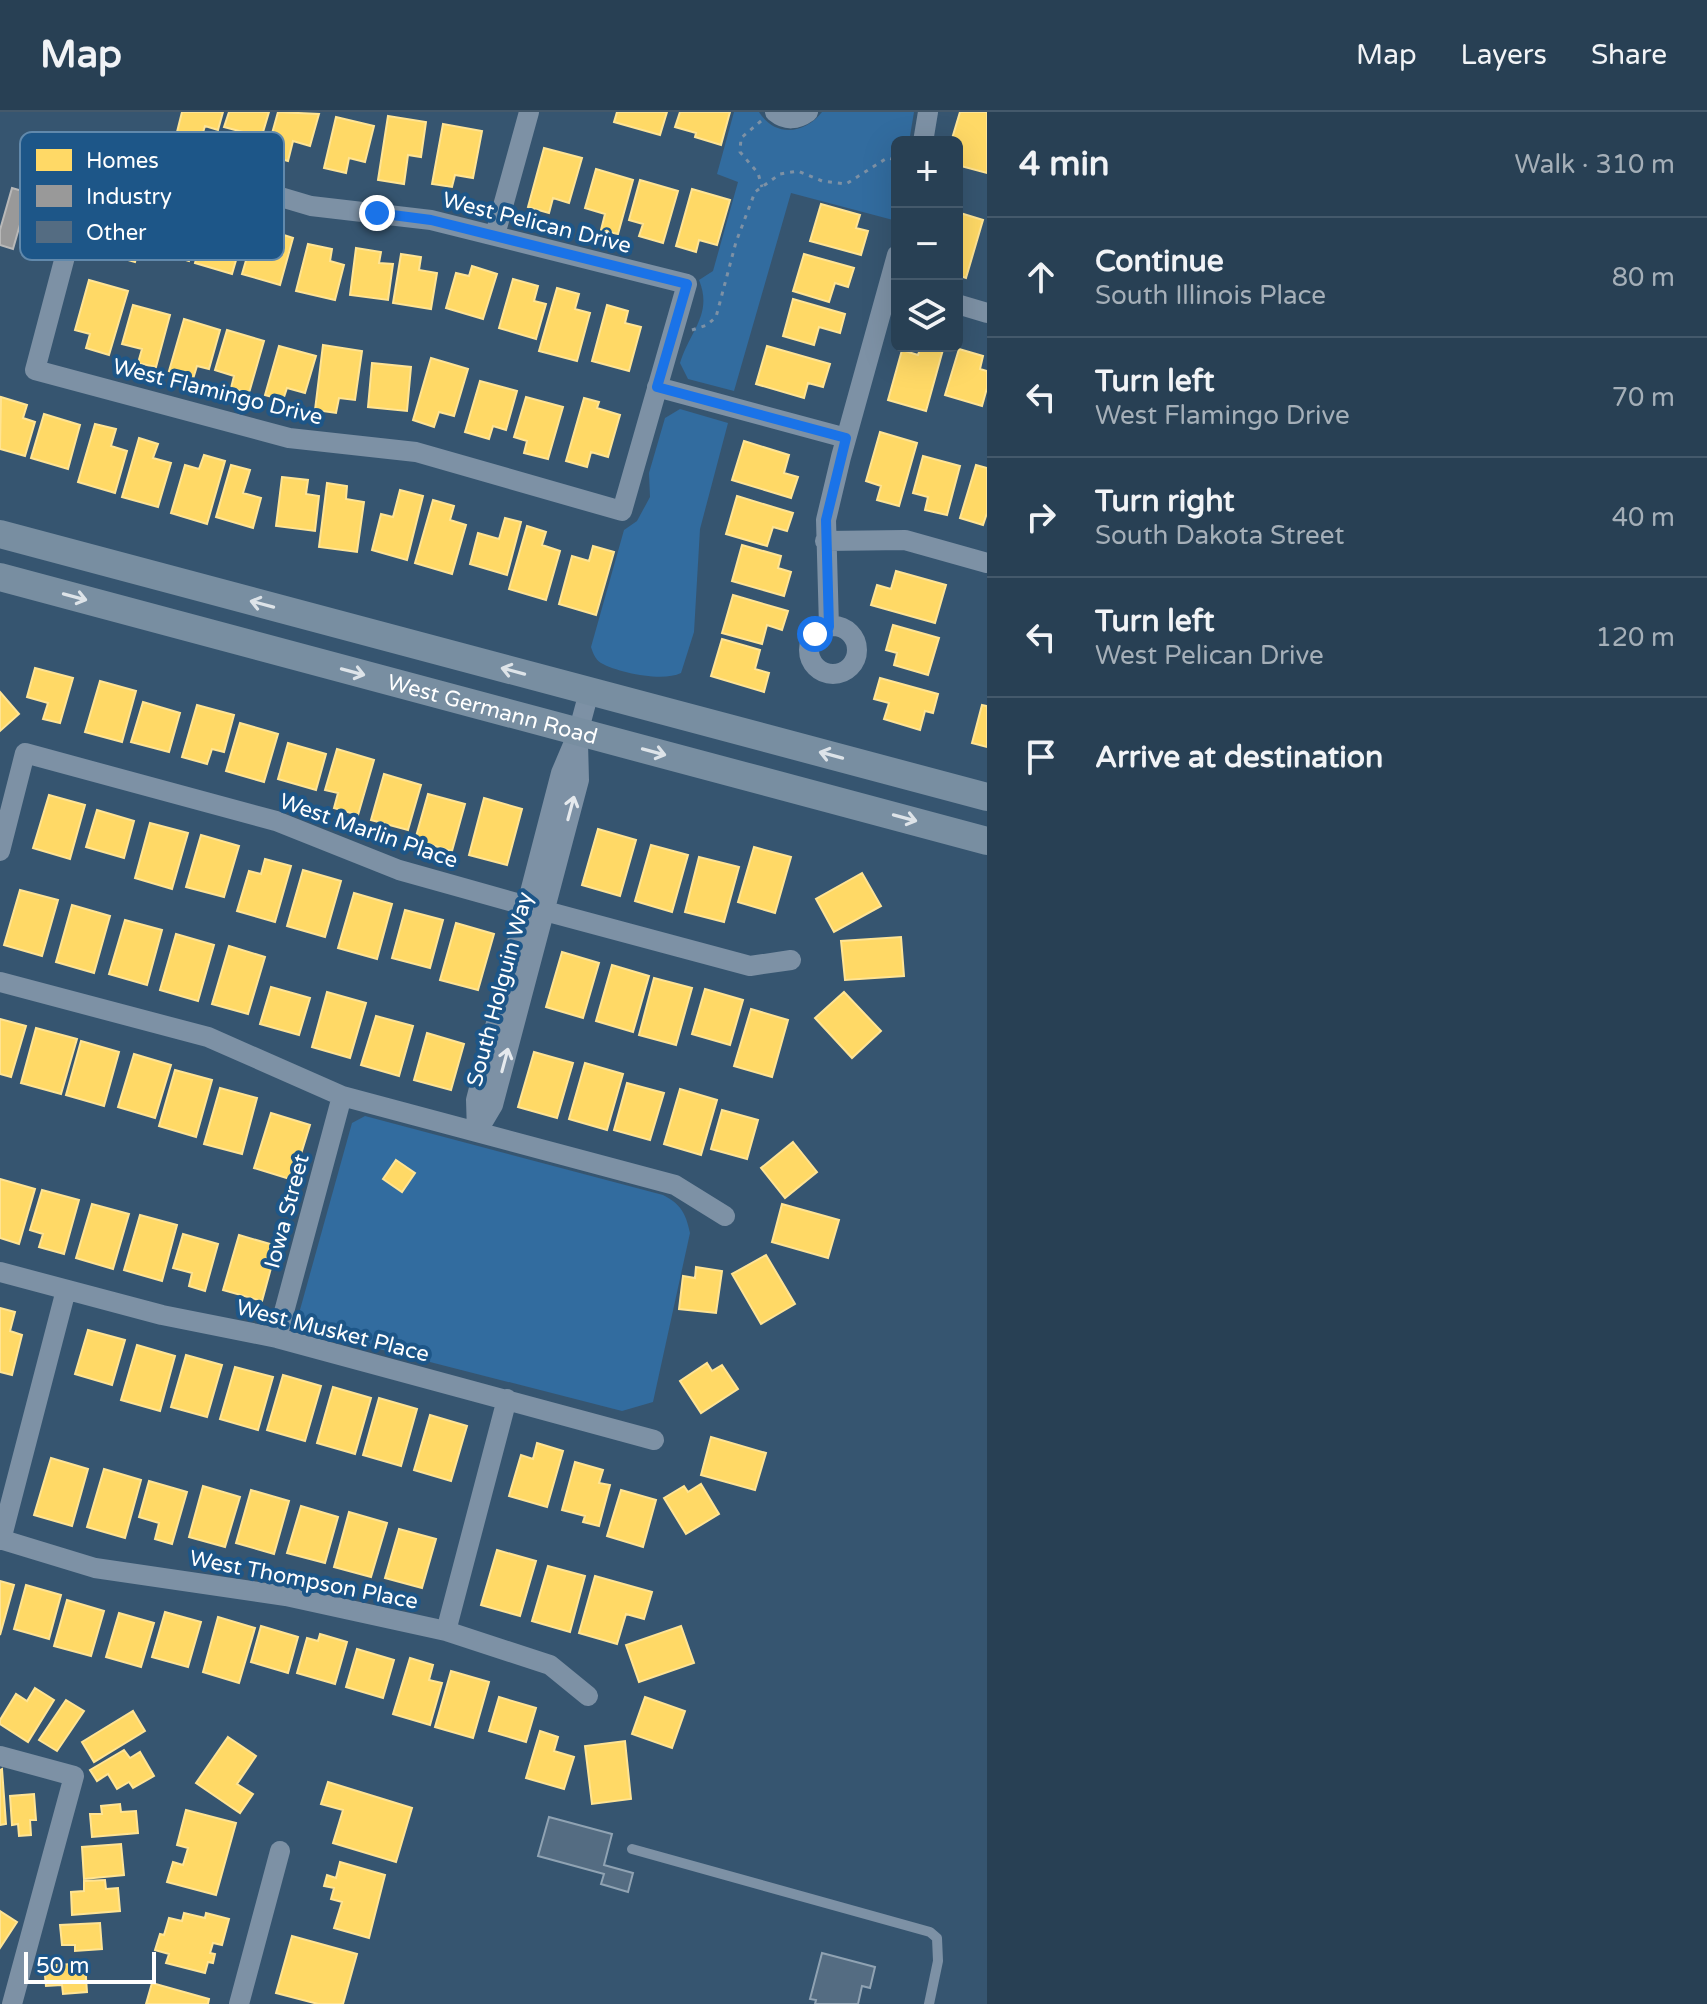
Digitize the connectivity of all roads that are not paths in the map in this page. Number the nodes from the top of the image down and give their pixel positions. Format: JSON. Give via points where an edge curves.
{"nodes":[{"id":1,"x":529,"y":112,"type":"edge"},
{"id":2,"x":808,"y":112,"type":"edge"},
{"id":3,"x":928,"y":112,"type":"edge"},
{"id":4,"x":769,"y":115,"type":"edge"},
{"id":5,"x":924,"y":136,"type":"edge"},
{"id":6,"x":284,"y":198,"type":"edge"},
{"id":7,"x":495,"y":235,"type":"junction"},
{"id":8,"x":64,"y":260,"type":"edge"},
{"id":9,"x":891,"y":292,"type":"edge"},
{"id":10,"x":963,"y":306,"type":"edge"},
{"id":11,"x":987,"y":313,"type":"edge"},
{"id":12,"x":35,"y":370,"type":"joint"},
{"id":13,"x":657,"y":387,"type":"junction"},
{"id":14,"x":846,"y":438,"type":"junction"},
{"id":15,"x":0,"y":534,"type":"edge"},
{"id":16,"x":825,"y":541,"type":"junction"},
{"id":17,"x":987,"y":563,"type":"edge"},
{"id":18,"x":0,"y":577,"type":"edge"},
{"id":19,"x":829,"y":627,"type":"dead end"},
{"id":20,"x":589,"y":692,"type":"junction"},
{"id":21,"x":578,"y":733,"type":"junction"},
{"id":22,"x":987,"y":797,"type":"edge"},
{"id":23,"x":987,"y":841,"type":"edge"},
{"id":24,"x":0,"y":851,"type":"edge"},
{"id":25,"x":536,"y":908,"type":"junction"},
{"id":26,"x":791,"y":960,"type":"dead end"},
{"id":27,"x":0,"y":982,"type":"edge"},
{"id":28,"x":342,"y":1096,"type":"junction"},
{"id":29,"x":477,"y":1132,"type":"junction"},
{"id":30,"x":725,"y":1216,"type":"dead end"},
{"id":31,"x":0,"y":1272,"type":"edge"},
{"id":32,"x":66,"y":1290,"type":"junction"},
{"id":33,"x":277,"y":1338,"type":"junction"},
{"id":34,"x":507,"y":1399,"type":"junction"},
{"id":35,"x":654,"y":1440,"type":"dead end"},
{"id":36,"x":1,"y":1540,"type":"edge"},
{"id":37,"x":446,"y":1631,"type":"junction"},
{"id":38,"x":588,"y":1696,"type":"dead end"},
{"id":39,"x":0,"y":1756,"type":"edge"},
{"id":40,"x":632,"y":1849,"type":"dead end"},
{"id":41,"x":280,"y":1851,"type":"dead end"},
{"id":42,"x":10,"y":1975,"type":"edge"},
{"id":43,"x":12,"y":2004,"type":"edge"},
{"id":44,"x":239,"y":2004,"type":"edge"},
{"id":45,"x":929,"y":2004,"type":"edge"}],
"edges":[{"from":1,"to":7,"type":"street"},
{"from":2,"to":4,"type":"street","via":[[793,119]]},
{"from":3,"to":5,"type":"street"},
{"from":6,"to":7,"type":"street","name":"West Pelican Drive"},
{"from":7,"to":13,"type":"street","name":"West Pelican Drive","via":[[687,284]]},
{"from":8,"to":12,"type":"street","name":"West Pelican Drive"},
{"from":9,"to":14,"type":"street"},
{"from":10,"to":11,"type":"street"},
{"from":12,"to":13,"type":"street","name":"West Flamingo Drive","via":[[289,438],[416,452],[622,511]]},
{"from":13,"to":14,"type":"street"},
{"from":14,"to":16,"type":"street"},
{"from":20,"to":15,"type":"main road","name":"West Germann Road","one_way":true},
{"from":16,"to":17,"type":"street","via":[[905,540]]},
{"from":16,"to":19,"type":"street"},
{"from":18,"to":21,"type":"main road","name":"West Germann Road","one_way":true},
{"from":20,"to":21,"type":"street","name":"South Holguin Way"},
{"from":22,"to":20,"type":"main road","name":"West Germann Road","one_way":true},
{"from":21,"to":23,"type":"main road","name":"West Germann Road","one_way":true},
{"from":21,"to":25,"type":"street","name":"South Holguin Way","via":[[579,780]]},
{"from":24,"to":25,"type":"street","name":"West Marlin Place","via":[[25,753],[276,821],[399,870]]},
{"from":25,"to":26,"type":"street","name":"West Marlin Place","via":[[750,966]]},
{"from":25,"to":29,"type":"street","name":"South Holguin Way","via":[[493,1105]]},
{"from":27,"to":28,"type":"street","via":[[208,1037]]},
{"from":28,"to":29,"type":"street"},
{"from":28,"to":33,"type":"street","name":"Iowa Street"},
{"from":29,"to":30,"type":"street","via":[[675,1185]]},
{"from":31,"to":32,"type":"street","name":"West Musket Place"},
{"from":32,"to":33,"type":"street","name":"West Musket Place"},
{"from":32,"to":36,"type":"street"},
{"from":33,"to":34,"type":"street","name":"West Musket Place"},
{"from":34,"to":35,"type":"street","name":"West Musket Place"},
{"from":34,"to":37,"type":"street"},
{"from":36,"to":37,"type":"street","name":"West Thompson Place","via":[[95,1568],[286,1596]]},
{"from":37,"to":38,"type":"street","name":"West Thompson Place","via":[[550,1665]]},
{"from":39,"to":42,"type":"street","via":[[74,1776]]},
{"from":40,"to":45,"type":"lane","via":[[930,1932],[937,1938],[938,1961]]},
{"from":41,"to":44,"type":"street"},
{"from":42,"to":43,"type":"street"}]}
